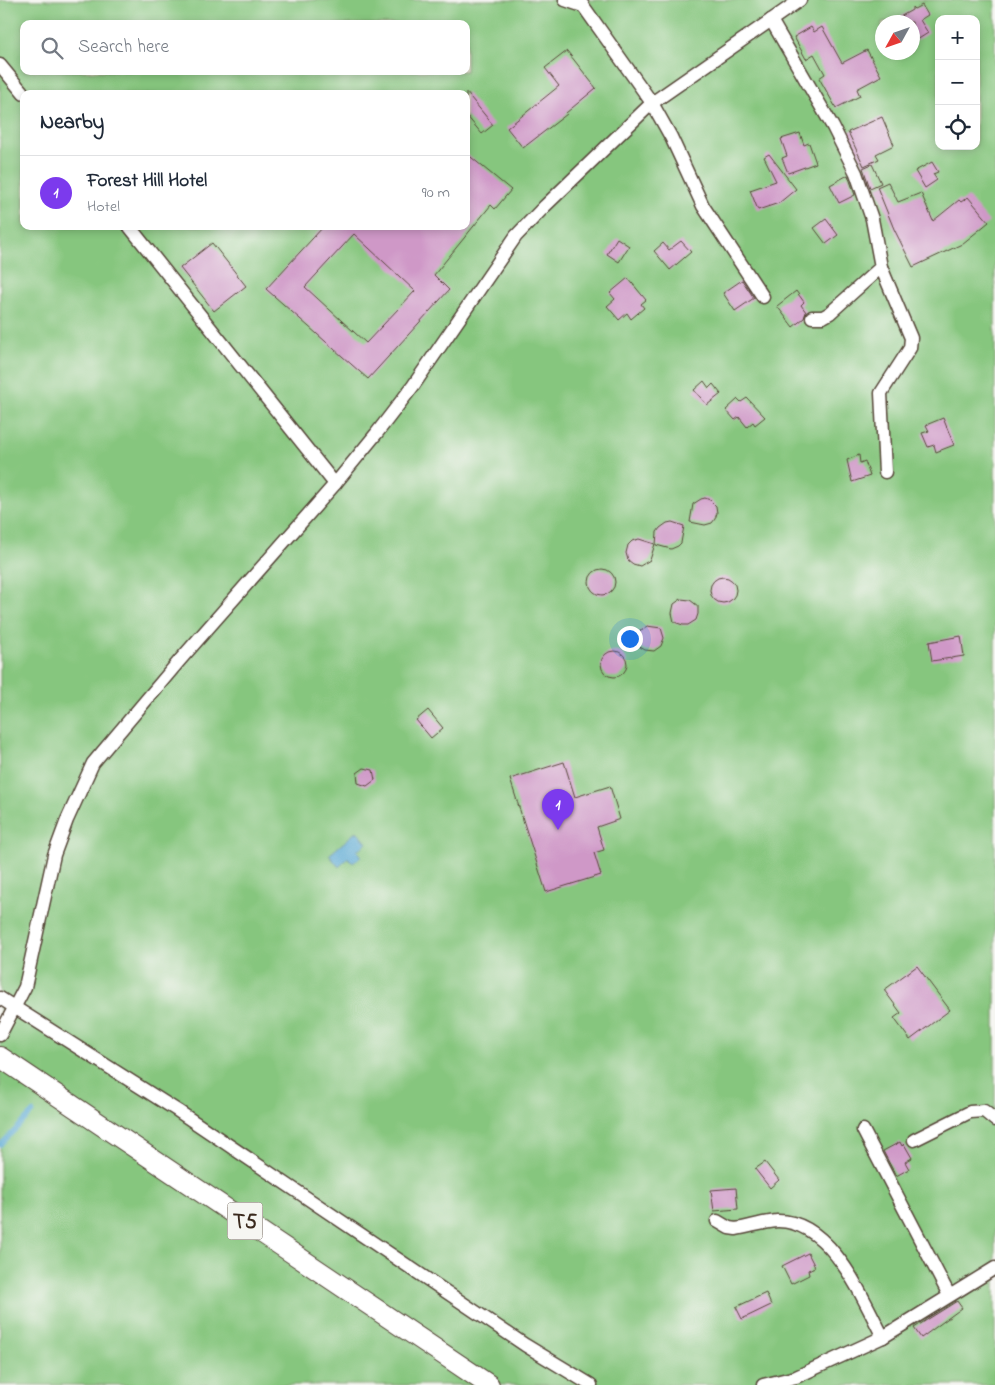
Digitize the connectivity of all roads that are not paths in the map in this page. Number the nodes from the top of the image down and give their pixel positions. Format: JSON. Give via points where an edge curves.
{"nodes":[{"id":1,"x":565,"y":0,"type":"edge"},
{"id":2,"x":800,"y":0,"type":"edge"},
{"id":3,"x":581,"y":3,"type":"edge"},
{"id":4,"x":771,"y":20,"type":"junction"},
{"id":5,"x":0,"y":65,"type":"edge"},
{"id":6,"x":21,"y":90,"type":"edge"},
{"id":7,"x":652,"y":104,"type":"junction"},
{"id":8,"x":132,"y":230,"type":"edge"},
{"id":9,"x":881,"y":267,"type":"junction"},
{"id":10,"x":763,"y":296,"type":"dead end"},
{"id":11,"x":812,"y":317,"type":"dead end"},
{"id":12,"x":885,"y":472,"type":"dead end"},
{"id":13,"x":335,"y":484,"type":"junction"},
{"id":14,"x":0,"y":998,"type":"edge"},
{"id":15,"x":16,"y":1008,"type":"junction"},
{"id":16,"x":0,"y":1035,"type":"edge"},
{"id":17,"x":0,"y":1057,"type":"edge"},
{"id":18,"x":995,"y":1120,"type":"edge"},
{"id":19,"x":863,"y":1130,"type":"dead end"},
{"id":20,"x":914,"y":1140,"type":"dead end"},
{"id":21,"x":717,"y":1221,"type":"dead end"},
{"id":22,"x":995,"y":1268,"type":"edge"},
{"id":23,"x":949,"y":1295,"type":"junction"},
{"id":24,"x":883,"y":1337,"type":"junction"},
{"id":25,"x":489,"y":1385,"type":"edge"},
{"id":26,"x":591,"y":1385,"type":"edge"},
{"id":27,"x":762,"y":1385,"type":"edge"}],
"edges":[{"from":1,"to":3,"type":"street"},
{"from":2,"to":4,"type":"street"},
{"from":3,"to":7,"type":"street"},
{"from":4,"to":7,"type":"street"},
{"from":4,"to":9,"type":"street","via":[[856,173],[872,219]]},
{"from":5,"to":6,"type":"street"},
{"from":7,"to":10,"type":"street","via":[[704,206]]},
{"from":7,"to":13,"type":"street","via":[[516,236],[413,386]]},
{"from":8,"to":13,"type":"street"},
{"from":9,"to":11,"type":"street","via":[[830,313]]},
{"from":9,"to":12,"type":"street","via":[[912,342],[880,393]]},
{"from":13,"to":15,"type":"street","via":[[93,763],[54,855],[25,987]]},
{"from":14,"to":15,"type":"street"},
{"from":15,"to":16,"type":"street"},
{"from":15,"to":26,"type":"street","via":[[178,1112],[525,1345]]},
{"from":17,"to":25,"type":"highway","number":"T5"},
{"from":18,"to":20,"type":"street","via":[[984,1112],[970,1112]]},
{"from":19,"to":23,"type":"street"},
{"from":21,"to":24,"type":"street","via":[[736,1229],[777,1222],[796,1224],[814,1233],[843,1265]]},
{"from":22,"to":23,"type":"street"},
{"from":23,"to":24,"type":"street"},
{"from":24,"to":27,"type":"street","via":[[796,1376]]}]}
